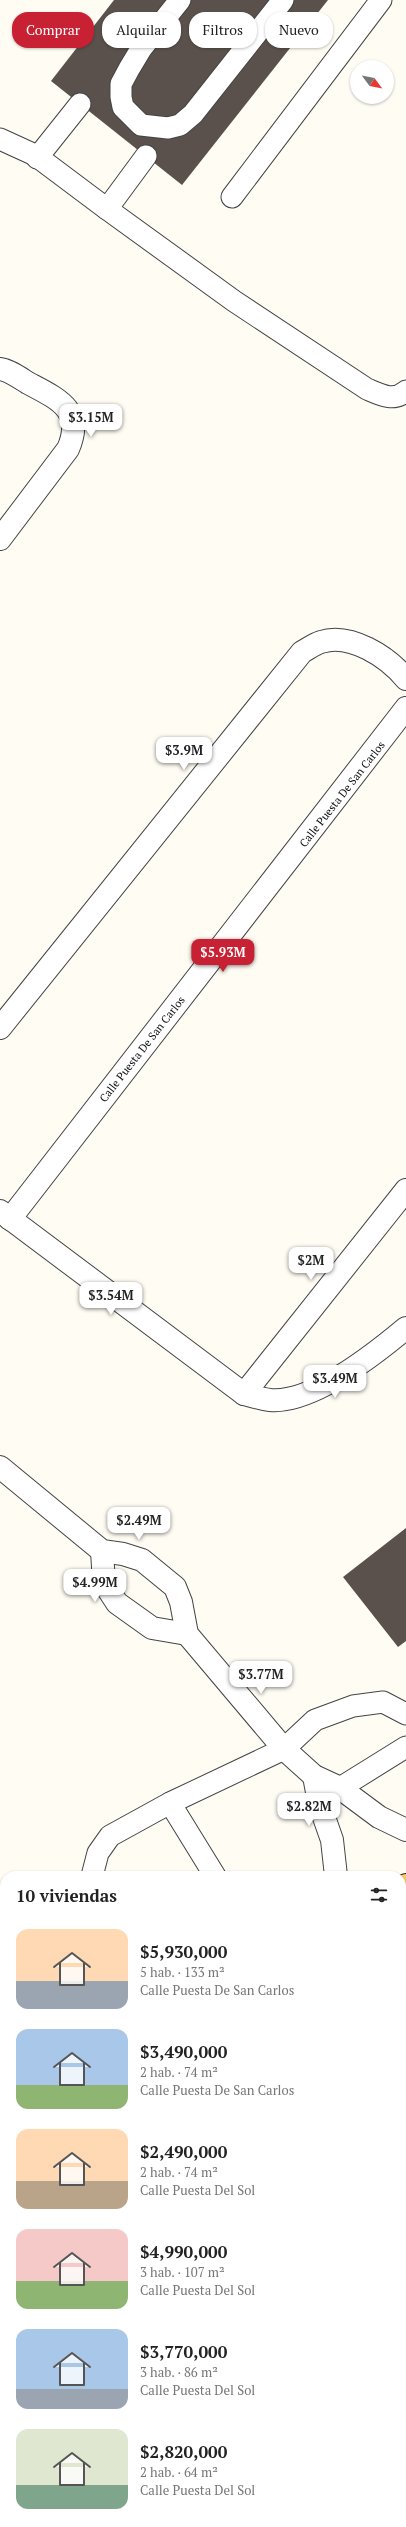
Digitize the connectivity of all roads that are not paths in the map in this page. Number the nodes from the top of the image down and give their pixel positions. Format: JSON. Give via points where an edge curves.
{"nodes":[{"id":1,"x":180,"y":0,"type":"edge"},
{"id":2,"x":283,"y":0,"type":"edge"},
{"id":3,"x":381,"y":0,"type":"edge"},
{"id":4,"x":80,"y":104,"type":"dead end"},
{"id":5,"x":0,"y":139,"type":"edge"},
{"id":6,"x":146,"y":156,"type":"dead end"},
{"id":7,"x":37,"y":158,"type":"junction"},
{"id":8,"x":232,"y":197,"type":"dead end"},
{"id":9,"x":107,"y":209,"type":"junction"},
{"id":10,"x":0,"y":369,"type":"edge"},
{"id":11,"x":406,"y":391,"type":"edge"},
{"id":12,"x":0,"y":539,"type":"edge"},
{"id":13,"x":406,"y":679,"type":"edge"},
{"id":14,"x":406,"y":708,"type":"edge"},
{"id":15,"x":0,"y":1028,"type":"edge"},
{"id":16,"x":406,"y":1190,"type":"edge"},
{"id":17,"x":5,"y":1215,"type":"edge"},
{"id":18,"x":406,"y":1328,"type":"edge"},
{"id":19,"x":244,"y":1394,"type":"junction"},
{"id":20,"x":0,"y":1467,"type":"edge"},
{"id":21,"x":102,"y":1551,"type":"junction"},
{"id":22,"x":187,"y":1634,"type":"junction"},
{"id":23,"x":406,"y":1714,"type":"edge"},
{"id":24,"x":406,"y":1747,"type":"edge"},
{"id":25,"x":284,"y":1749,"type":"junction"},
{"id":26,"x":314,"y":1776,"type":"junction"},
{"id":27,"x":340,"y":1788,"type":"junction"},
{"id":28,"x":170,"y":1803,"type":"junction"},
{"id":29,"x":406,"y":1830,"type":"edge"},
{"id":30,"x":93,"y":1871,"type":"edge"},
{"id":31,"x":211,"y":1871,"type":"edge"},
{"id":32,"x":335,"y":1871,"type":"edge"}],
"edges":[{"from":1,"to":2,"type":"lane","via":[[141,49],[121,84],[123,107],[130,117],[141,125],[168,128],[180,125],[193,114]]},
{"from":3,"to":8,"type":"lane"},
{"from":4,"to":7,"type":"lane"},
{"from":5,"to":7,"type":"lane"},
{"from":6,"to":9,"type":"lane"},
{"from":7,"to":9,"type":"lane"},
{"from":9,"to":11,"type":"lane","via":[[234,301],[368,389],[386,397],[401,396]]},
{"from":10,"to":12,"type":"street","via":[[60,401],[74,423],[74,436],[68,449]]},
{"from":13,"to":15,"type":"street","via":[[400,671],[364,647],[341,640],[321,642],[302,652]]},
{"from":14,"to":17,"type":"street","name":"Calle Puesta De San Carlos"},
{"from":16,"to":19,"type":"street"},
{"from":17,"to":19,"type":"street","name":"Calle Puesta De San Carlos"},
{"from":18,"to":19,"type":"street","name":"Calle Puesta De San Carlos","via":[[379,1351],[329,1383],[295,1398],[271,1400]]},
{"from":20,"to":21,"type":"street"},
{"from":21,"to":22,"type":"street","via":[[142,1560],[175,1587],[181,1602]]},
{"from":21,"to":22,"type":"street","via":[[104,1583],[116,1603],[152,1628]]},
{"from":22,"to":25,"type":"street"},
{"from":23,"to":25,"type":"lane","via":[[383,1702],[353,1706],[315,1720]]},
{"from":24,"to":27,"type":"lane"},
{"from":25,"to":26,"type":"street"},
{"from":25,"to":28,"type":"lane"},
{"from":26,"to":27,"type":"street"},
{"from":26,"to":32,"type":"street","via":[[319,1803],[332,1840]]},
{"from":27,"to":29,"type":"street","via":[[379,1818]]},
{"from":28,"to":30,"type":"lane","via":[[110,1836],[98,1853]]},
{"from":28,"to":31,"type":"lane"}]}
